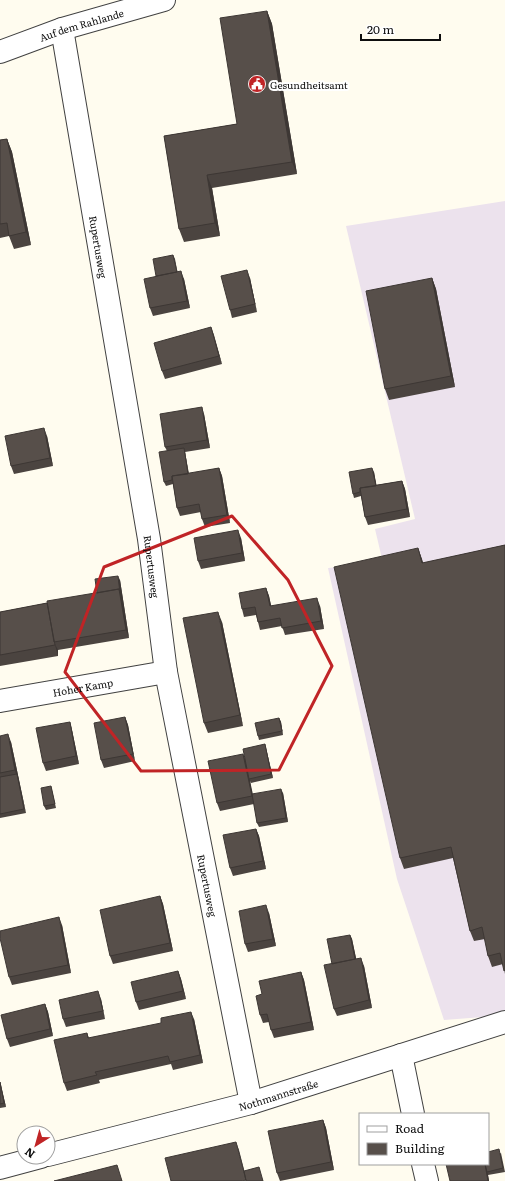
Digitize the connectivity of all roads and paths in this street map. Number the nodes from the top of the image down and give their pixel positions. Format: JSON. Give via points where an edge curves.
{"nodes":[{"id":1,"x":164,"y":0,"type":"edge"},
{"id":2,"x":62,"y":29,"type":"junction"},
{"id":3,"x":0,"y":52,"type":"edge"},
{"id":4,"x":166,"y":672,"type":"junction"},
{"id":5,"x":0,"y":701,"type":"edge"},
{"id":6,"x":505,"y":1022,"type":"edge"},
{"id":7,"x":401,"y":1055,"type":"junction"},
{"id":8,"x":251,"y":1103,"type":"junction"},
{"id":9,"x":413,"y":1113,"type":"edge"},
{"id":10,"x":56,"y":1153,"type":"edge"},
{"id":11,"x":16,"y":1164,"type":"edge"},
{"id":12,"x":423,"y":1165,"type":"edge"},
{"id":13,"x":0,"y":1168,"type":"edge"},
{"id":14,"x":427,"y":1181,"type":"edge"}],
"edges":[{"from":1,"to":2,"type":"street","name":"Auf dem Rahlande"},
{"from":2,"to":3,"type":"street","name":"Auf dem Rahlande"},
{"from":2,"to":4,"type":"street","name":"Rupertusweg","via":[[149,539]]},
{"from":4,"to":5,"type":"street","name":"Hoher Kamp"},
{"from":4,"to":8,"type":"street","name":"Rupertusweg"},
{"from":6,"to":7,"type":"street","name":"Nothmannstraße"},
{"from":7,"to":8,"type":"street","name":"Nothmannstraße"},
{"from":7,"to":9,"type":"street"},
{"from":8,"to":10,"type":"street","name":"Nothmannstraße"},
{"from":11,"to":13,"type":"street"},
{"from":12,"to":14,"type":"street"}]}
